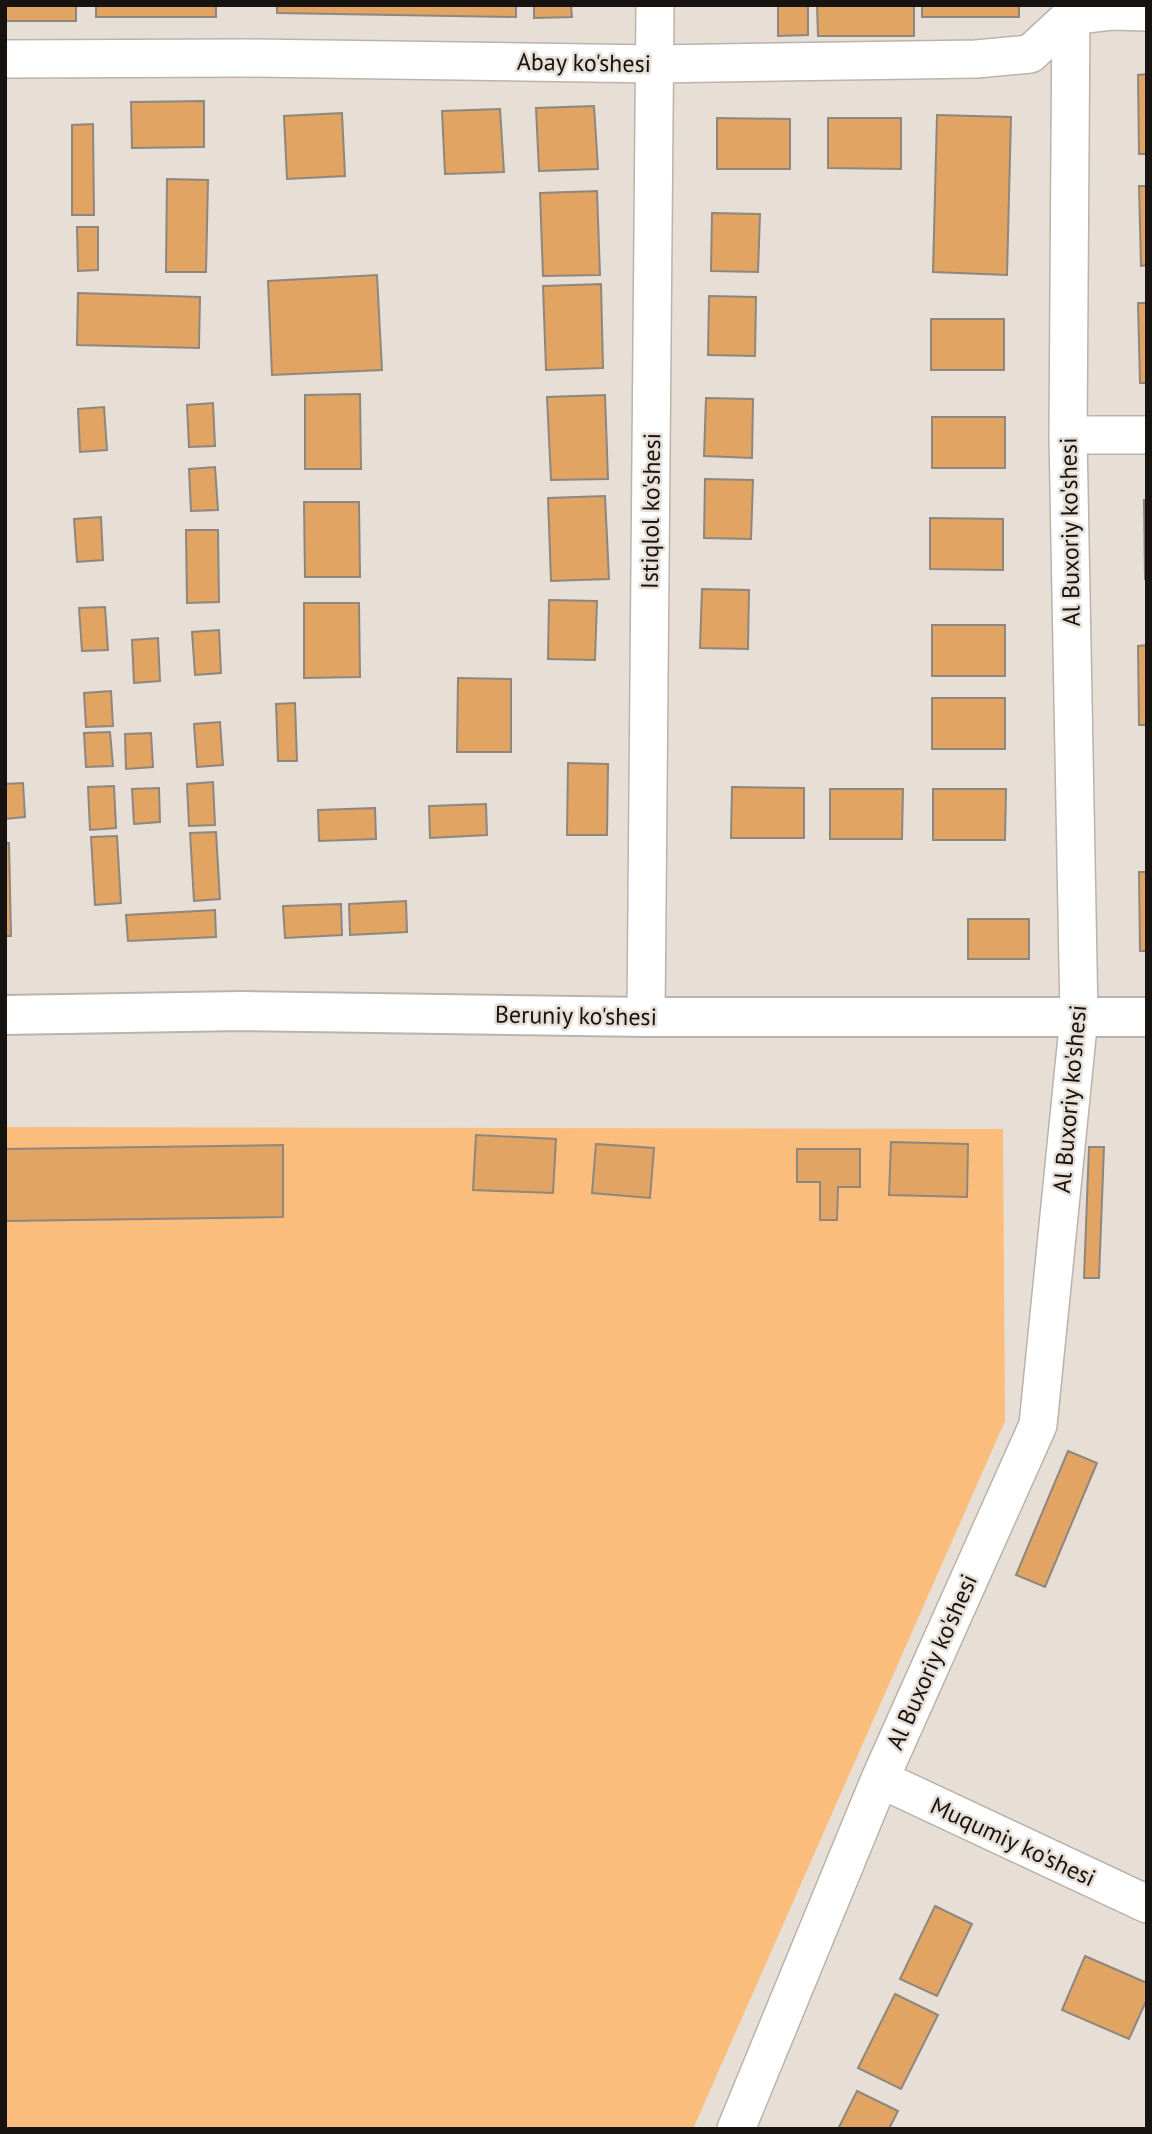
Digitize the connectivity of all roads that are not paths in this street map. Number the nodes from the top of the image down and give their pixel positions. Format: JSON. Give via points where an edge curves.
{"nodes":[{"id":1,"x":655,"y":5,"type":"edge"},
{"id":2,"x":1071,"y":10,"type":"edge"},
{"id":3,"x":1147,"y":12,"type":"edge"},
{"id":4,"x":5,"y":59,"type":"edge"},
{"id":5,"x":655,"y":64,"type":"junction"},
{"id":6,"x":1068,"y":435,"type":"junction"},
{"id":7,"x":1147,"y":435,"type":"edge"},
{"id":8,"x":5,"y":1015,"type":"edge"},
{"id":9,"x":646,"y":1017,"type":"junction"},
{"id":10,"x":1079,"y":1017,"type":"junction"},
{"id":11,"x":1147,"y":1017,"type":"edge"},
{"id":12,"x":880,"y":1779,"type":"junction"},
{"id":13,"x":1147,"y":1904,"type":"edge"},
{"id":14,"x":736,"y":2129,"type":"edge"}],
"edges":[{"from":1,"to":5,"type":"street","name":"Istiqlol ko'shesi"},
{"from":2,"to":3,"type":"street"},
{"from":2,"to":5,"type":"street","name":"Abay ko'shesi","via":[[1030,54],[976,59]]},
{"from":2,"to":6,"type":"street","name":"Al Buxoriy ko'shesi"},
{"from":4,"to":5,"type":"street","name":"Abay ko'shesi"},
{"from":5,"to":9,"type":"street","name":"Istiqlol ko'shesi"},
{"from":6,"to":7,"type":"street"},
{"from":6,"to":10,"type":"street","name":"Al Buxoriy ko'shesi"},
{"from":8,"to":9,"type":"street","name":"Beruniy ko'shesi","via":[[242,1010]]},
{"from":9,"to":10,"type":"street","name":"Beruniy ko'shesi"},
{"from":10,"to":11,"type":"street","name":"Beruniy ko'shesi"},
{"from":10,"to":12,"type":"street","name":"Al Buxoriy ko'shesi","via":[[1038,1425]]},
{"from":12,"to":13,"type":"street","name":"Muqumiy ko'shesi"},
{"from":12,"to":14,"type":"street","name":"Al Buxoriy ko'shesi"}]}
